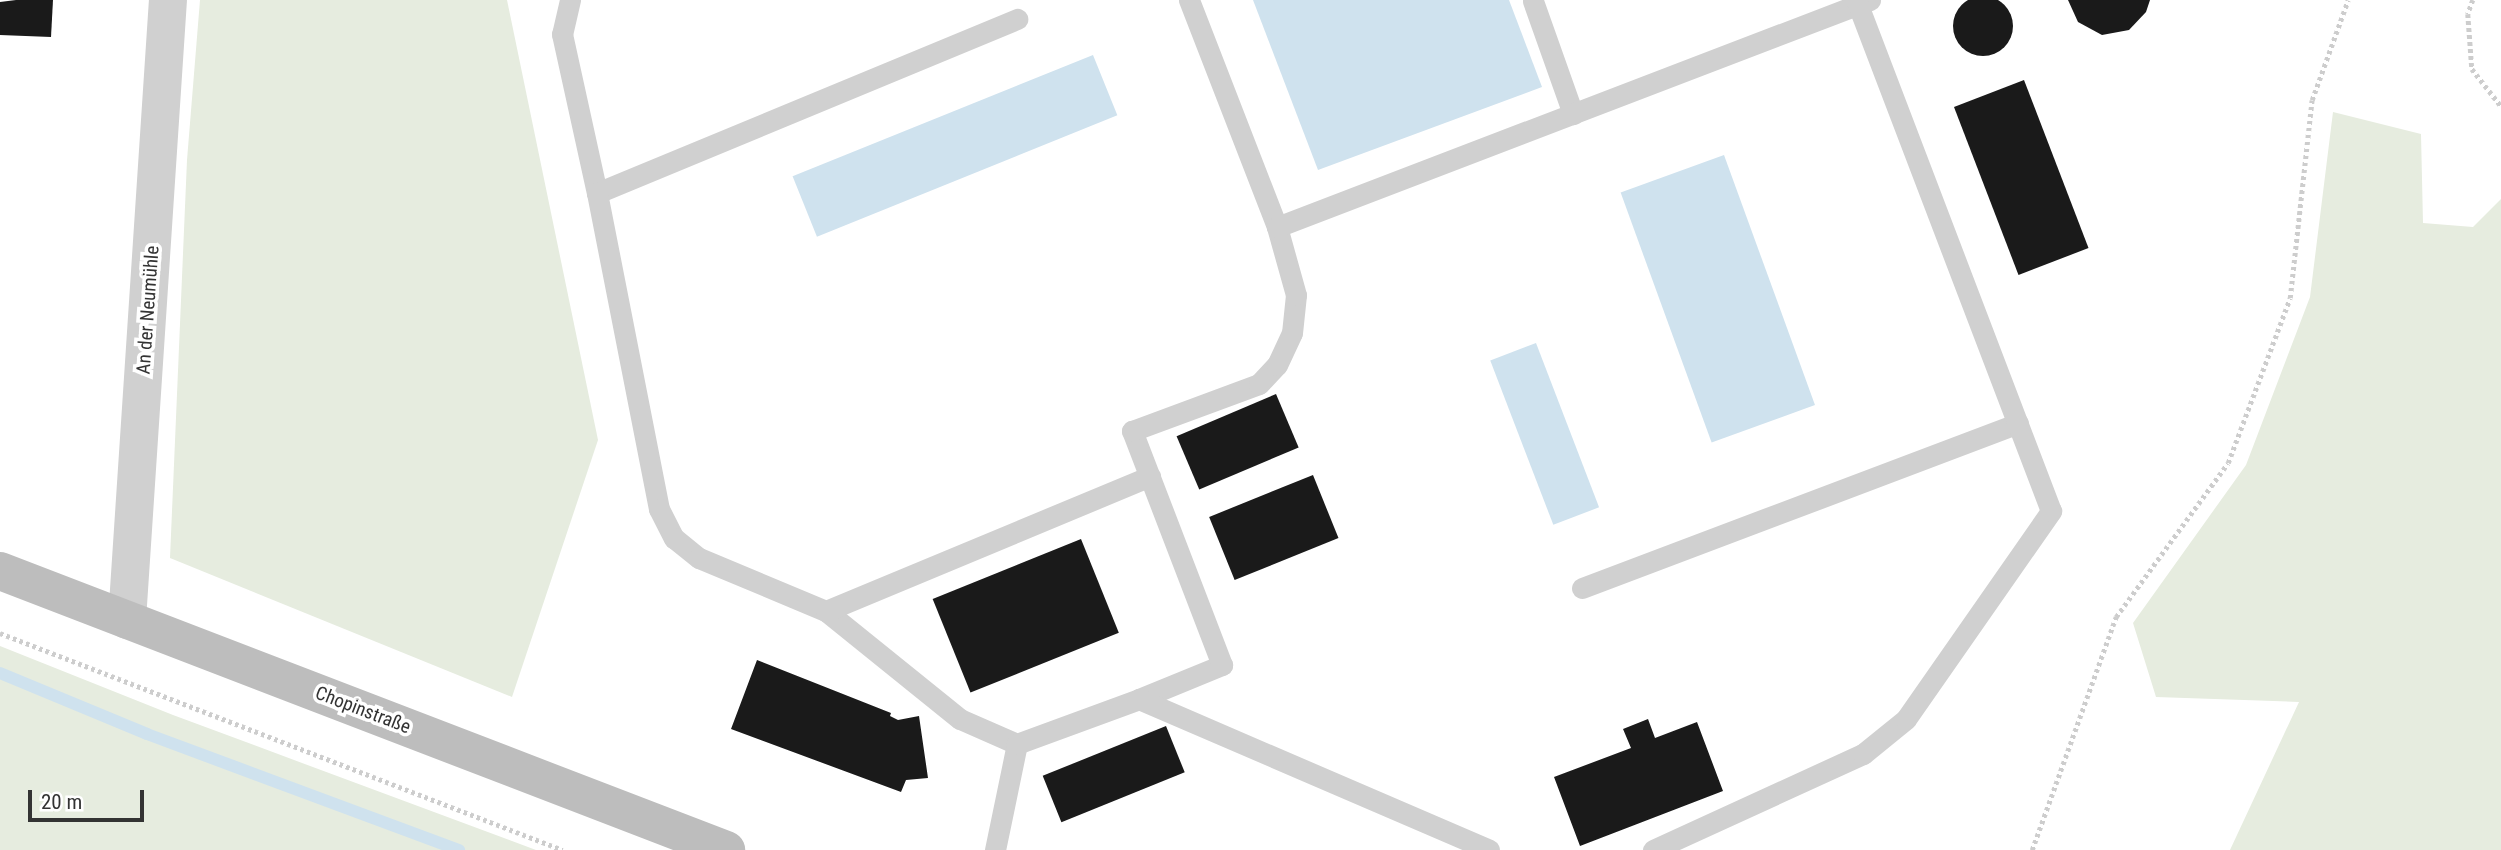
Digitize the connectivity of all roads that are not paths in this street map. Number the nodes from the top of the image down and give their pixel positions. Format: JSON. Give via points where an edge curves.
{"nodes":[{"id":1,"x":168,"y":0,"type":"edge"},
{"id":2,"x":570,"y":0,"type":"edge"},
{"id":3,"x":1189,"y":0,"type":"edge"},
{"id":4,"x":1533,"y":1,"type":"edge"},
{"id":5,"x":1864,"y":2,"type":"edge"},
{"id":6,"x":1017,"y":19,"type":"dead end"},
{"id":7,"x":1573,"y":114,"type":"junction"},
{"id":8,"x":597,"y":193,"type":"junction"},
{"id":9,"x":1277,"y":227,"type":"junction"},
{"id":10,"x":2018,"y":423,"type":"junction"},
{"id":11,"x":1150,"y":476,"type":"junction"},
{"id":12,"x":0,"y":571,"type":"edge"},
{"id":13,"x":1582,"y":588,"type":"dead end"},
{"id":14,"x":826,"y":611,"type":"junction"},
{"id":15,"x":127,"y":620,"type":"junction"},
{"id":16,"x":1139,"y":699,"type":"junction"},
{"id":17,"x":1017,"y":744,"type":"junction"},
{"id":18,"x":726,"y":850,"type":"edge"},
{"id":19,"x":995,"y":850,"type":"edge"},
{"id":20,"x":1489,"y":850,"type":"edge"},
{"id":21,"x":1653,"y":850,"type":"edge"}],
"edges":[{"from":1,"to":15,"type":"street","name":"An der Neumühle"},
{"from":2,"to":8,"type":"lane","via":[[562,34]]},
{"from":3,"to":9,"type":"lane"},
{"from":4,"to":7,"type":"lane"},
{"from":5,"to":7,"type":"lane"},
{"from":5,"to":10,"type":"lane"},
{"from":6,"to":8,"type":"lane"},
{"from":7,"to":9,"type":"lane"},
{"from":8,"to":14,"type":"lane","via":[[659,509],[674,538],[699,558]]},
{"from":9,"to":11,"type":"lane","via":[[1296,295],[1292,333],[1276,365],[1259,384],[1132,431]]},
{"from":10,"to":13,"type":"lane"},
{"from":10,"to":21,"type":"lane","via":[[2052,511],[1906,719],[1863,754]]},
{"from":11,"to":14,"type":"lane"},
{"from":11,"to":16,"type":"lane","via":[[1222,665]]},
{"from":12,"to":15,"type":"main road","name":"Chopinstraße"},
{"from":14,"to":17,"type":"lane","via":[[960,719]]},
{"from":15,"to":18,"type":"main road","name":"Chopinstraße"},
{"from":16,"to":17,"type":"lane"},
{"from":16,"to":20,"type":"lane"},
{"from":17,"to":19,"type":"lane"}]}
